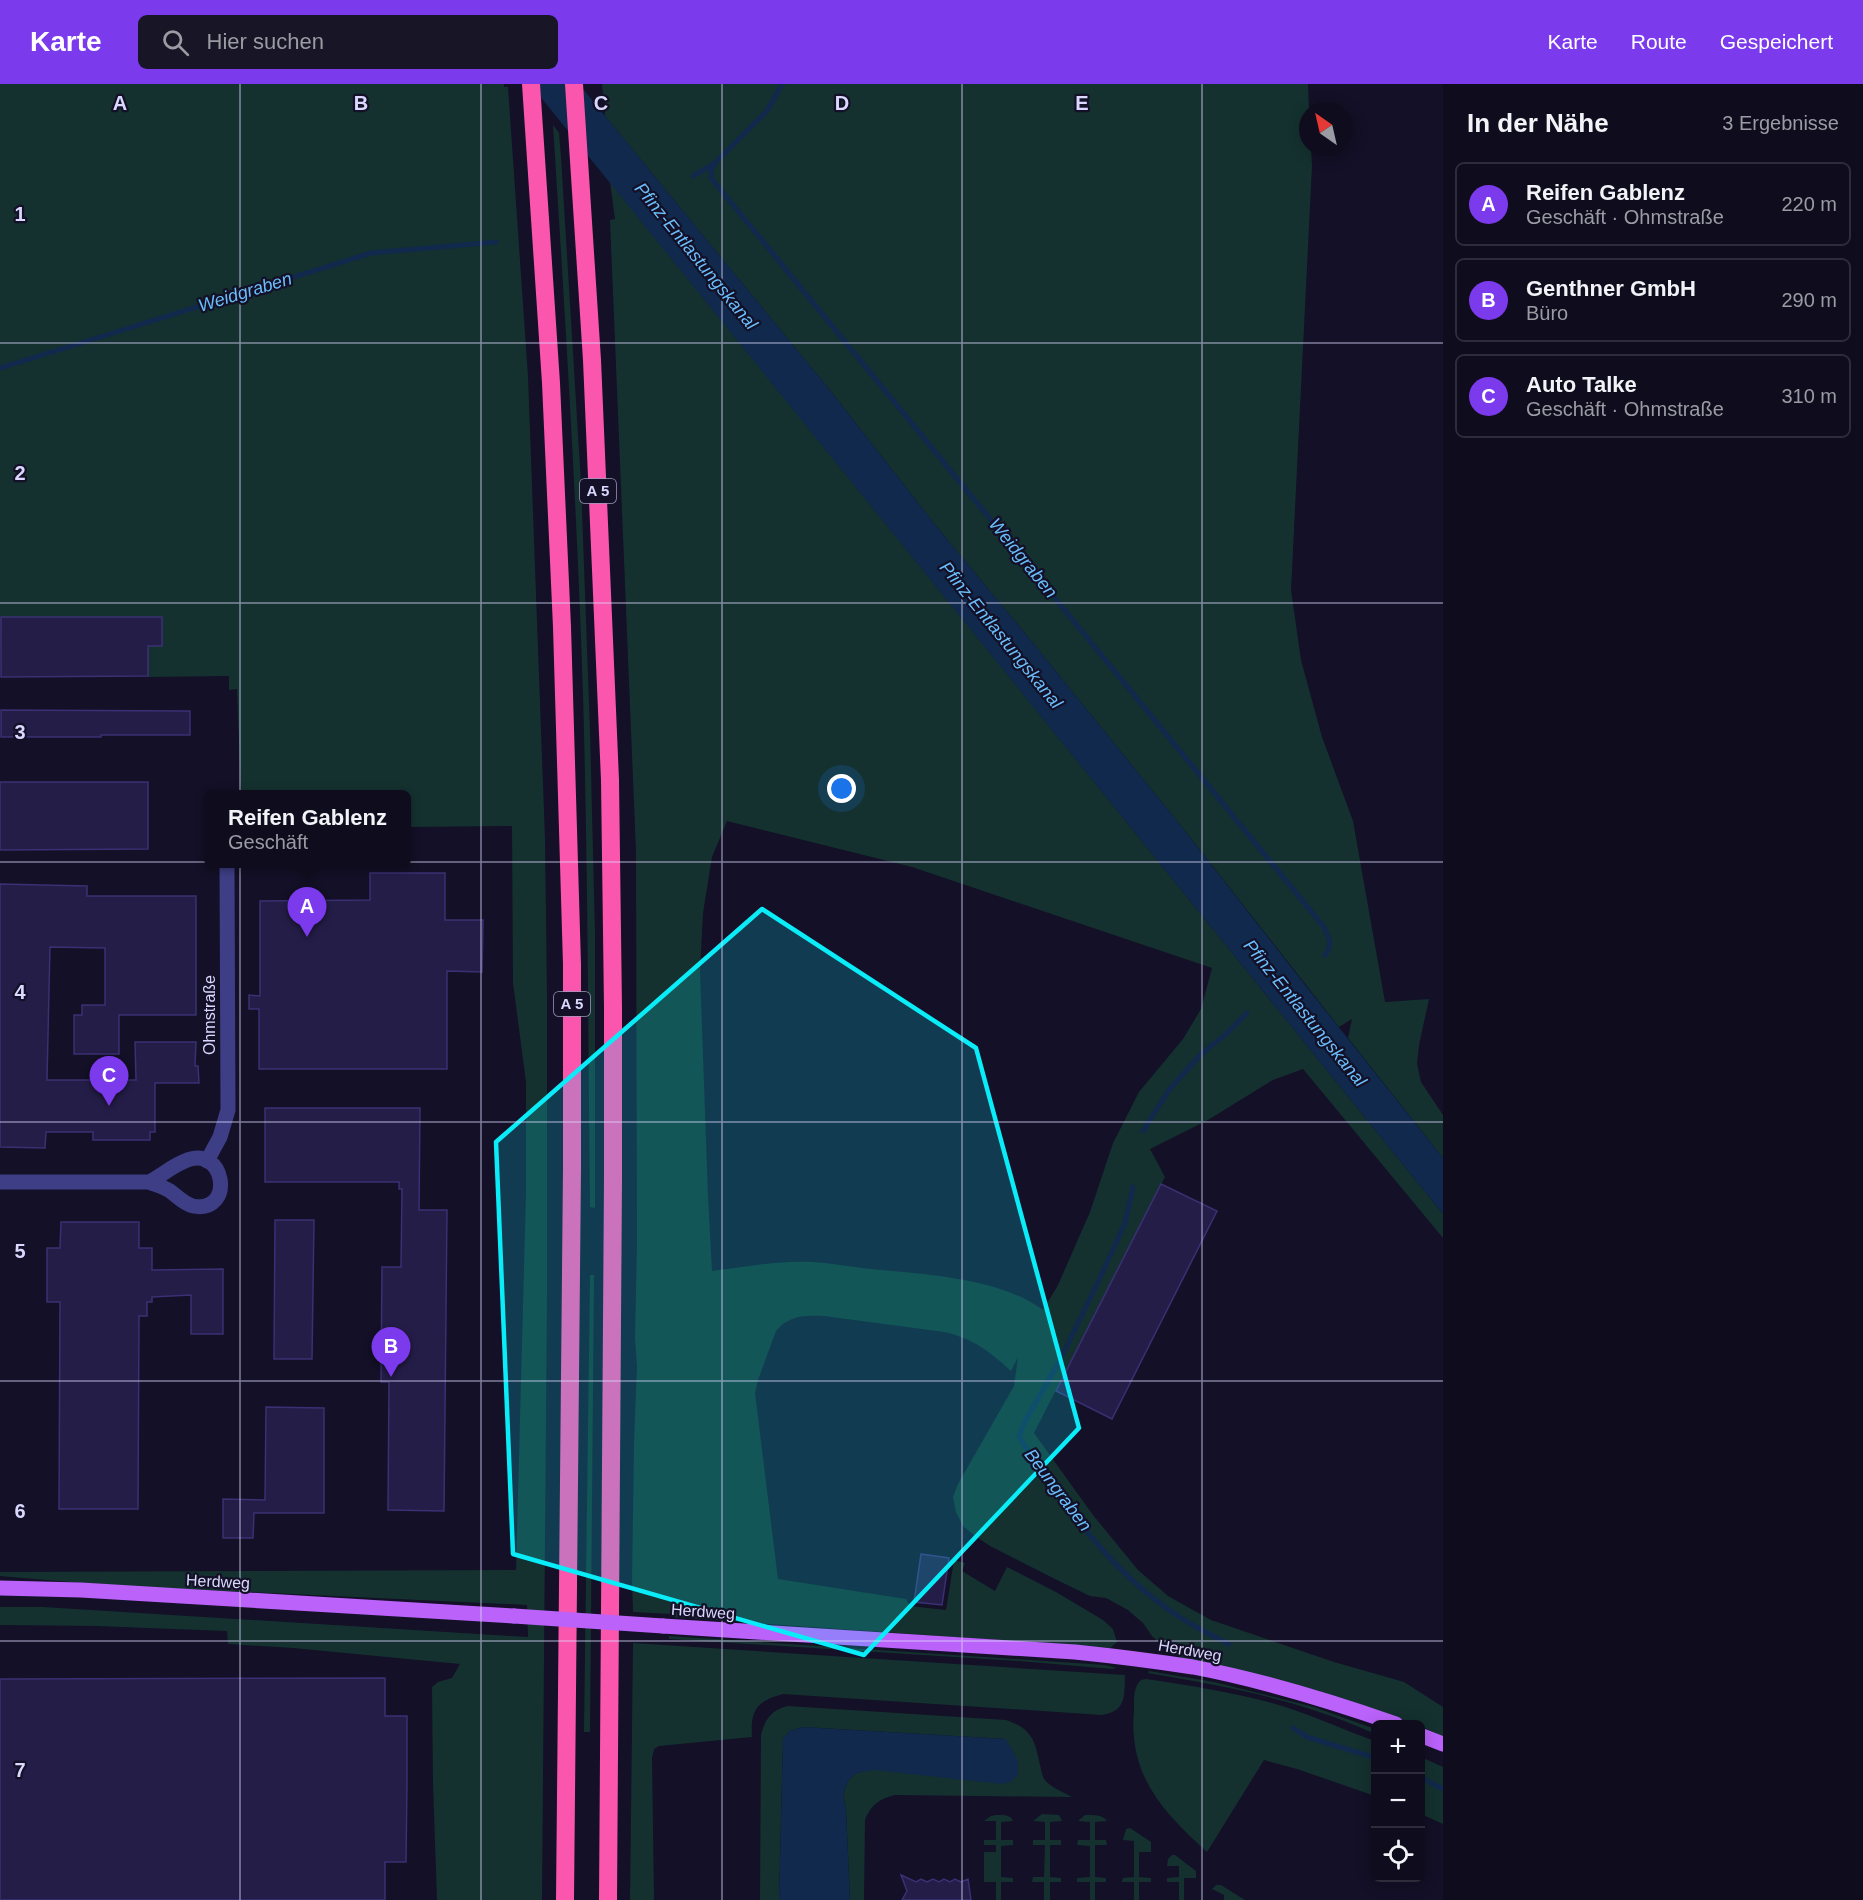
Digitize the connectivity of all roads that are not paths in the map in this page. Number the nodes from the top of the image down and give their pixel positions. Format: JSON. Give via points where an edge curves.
{"nodes":[{"id":1,"x":531,"y":84,"type":"edge"},
{"id":2,"x":574,"y":84,"type":"edge"},
{"id":3,"x":227,"y":868,"type":"edge"},
{"id":4,"x":207,"y":1161,"type":"junction"},
{"id":5,"x":0,"y":1182,"type":"edge"},
{"id":6,"x":149,"y":1182,"type":"junction"},
{"id":7,"x":0,"y":1588,"type":"edge"},
{"id":8,"x":1381,"y":1720,"type":"edge"},
{"id":9,"x":1425,"y":1737,"type":"edge"},
{"id":10,"x":1443,"y":1744,"type":"edge"},
{"id":11,"x":565,"y":1900,"type":"edge"},
{"id":12,"x":608,"y":1900,"type":"edge"}],
"edges":[{"from":1,"to":11,"type":"highway","number":"A 5","via":[[552,395],[572,965]]},
{"from":2,"to":12,"type":"highway","number":"A 5","via":[[592,360],[610,816],[613,1178]]},
{"from":3,"to":4,"type":"street","name":"Ohmstraße","via":[[228,1110]]},
{"from":4,"to":6,"type":"street","via":[[185,1161]]},
{"from":4,"to":6,"type":"street","via":[[216,1167],[221,1184],[220,1194],[211,1203],[192,1206]]},
{"from":5,"to":6,"type":"street"},
{"from":7,"to":8,"type":"main road","name":"Herdweg","bridge":true,"via":[[1075,1652],[1243,1678]]},
{"from":9,"to":10,"type":"main road"}]}
